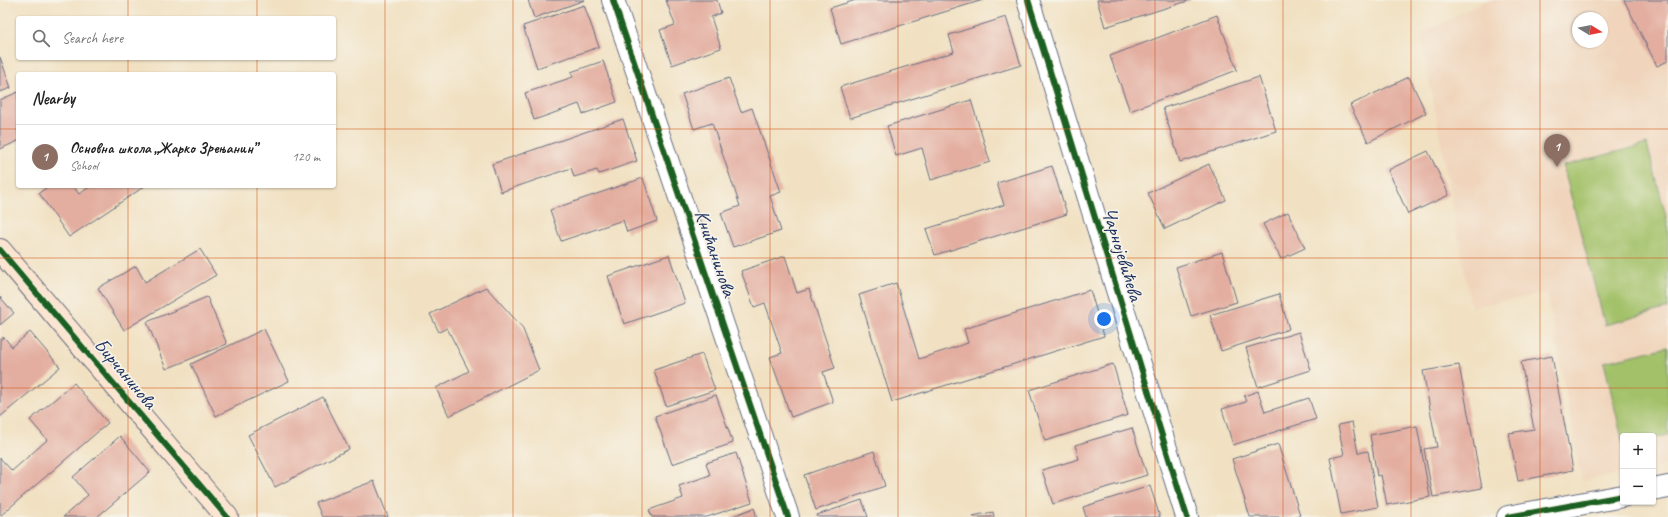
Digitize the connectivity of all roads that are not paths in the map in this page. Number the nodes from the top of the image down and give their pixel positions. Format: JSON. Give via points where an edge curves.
{"nodes":[{"id":1,"x":613,"y":0,"type":"edge"},
{"id":2,"x":1028,"y":0,"type":"edge"},
{"id":3,"x":0,"y":250,"type":"edge"},
{"id":4,"x":1668,"y":487,"type":"edge"},
{"id":5,"x":1656,"y":489,"type":"edge"},
{"id":6,"x":1620,"y":497,"type":"edge"},
{"id":7,"x":227,"y":517,"type":"edge"},
{"id":8,"x":788,"y":517,"type":"edge"},
{"id":9,"x":1187,"y":517,"type":"edge"},
{"id":10,"x":1508,"y":517,"type":"edge"}],
"edges":[{"from":1,"to":8,"type":"street","name":"Книћанинова"},
{"from":2,"to":9,"type":"street","name":"Чарнојевићева"},
{"from":3,"to":7,"type":"street","name":"Бирчанинова"},
{"from":4,"to":5,"type":"street"},
{"from":6,"to":10,"type":"street"}]}
